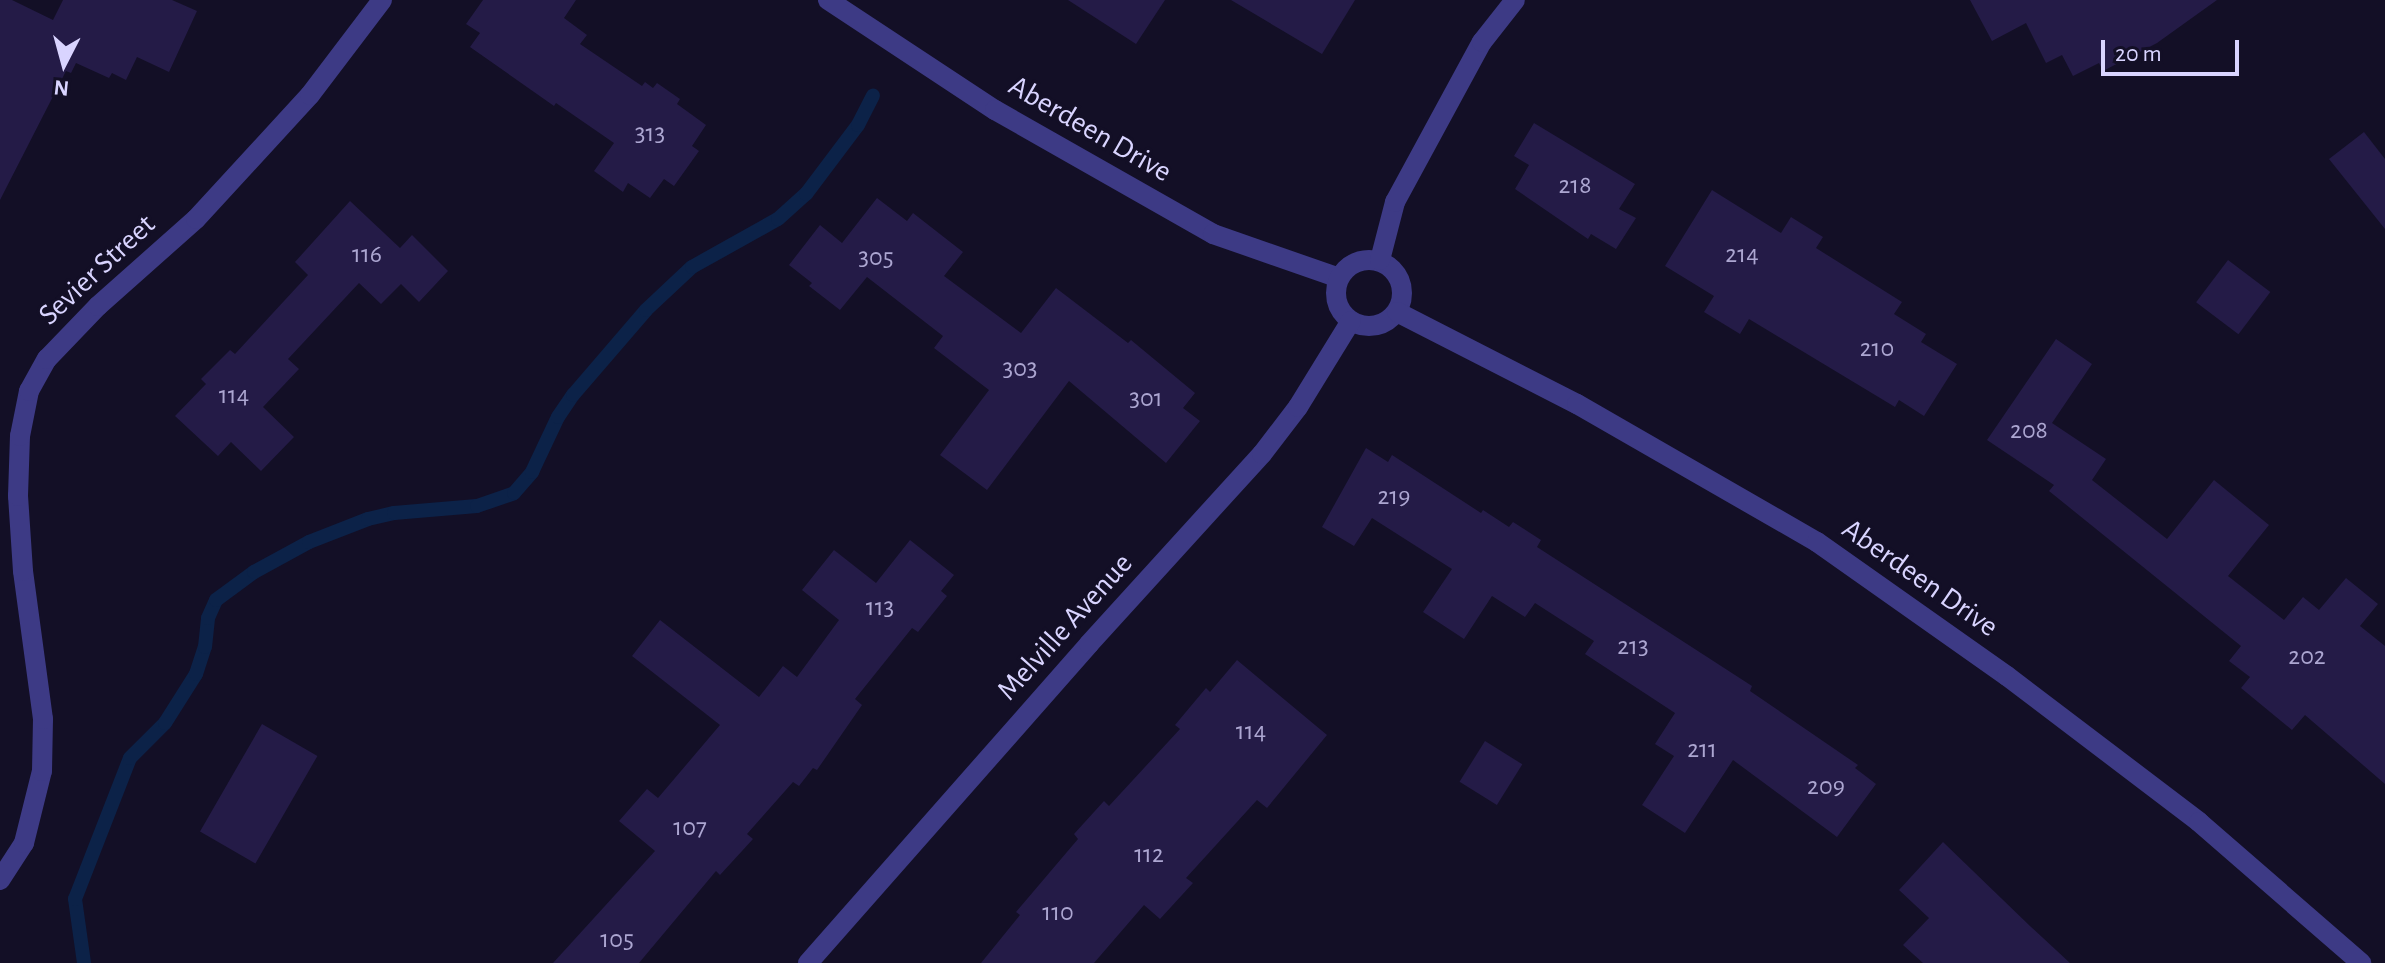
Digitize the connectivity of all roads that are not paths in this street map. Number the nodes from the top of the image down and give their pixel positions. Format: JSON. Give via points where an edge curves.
{"nodes":[{"id":1,"x":382,"y":0,"type":"edge"},
{"id":2,"x":828,"y":0,"type":"edge"},
{"id":3,"x":1515,"y":0,"type":"edge"},
{"id":4,"x":1380,"y":260,"type":"junction"},
{"id":5,"x":1339,"y":278,"type":"junction"},
{"id":6,"x":1397,"y":312,"type":"junction"},
{"id":7,"x":1351,"y":321,"type":"junction"},
{"id":8,"x":0,"y":880,"type":"edge"},
{"id":9,"x":2356,"y":962,"type":"edge"},
{"id":10,"x":808,"y":963,"type":"edge"}],
"edges":[{"from":1,"to":8,"type":"street","name":"Sevier Street","via":[[310,95],[196,219],[47,359],[29,391],[20,436],[18,496],[43,719],[42,771],[24,843]]},
{"from":2,"to":5,"type":"street","name":"Aberdeen Drive","via":[[995,110],[1213,234]]},
{"from":3,"to":4,"type":"street","via":[[1482,42],[1395,202]]},
{"from":4,"to":5,"type":"street","via":[[1364,259]]},
{"from":4,"to":6,"type":"street","via":[[1401,283],[1403,298]]},
{"from":5,"to":7,"type":"street","via":[[1340,309]]},
{"from":6,"to":7,"type":"street","via":[[1376,326]]},
{"from":6,"to":9,"type":"street","name":"Aberdeen Drive","via":[[1577,404],[1817,542],[2007,676],[2199,822]]},
{"from":7,"to":10,"type":"street","name":"Melville Avenue","via":[[1262,454]]}]}
